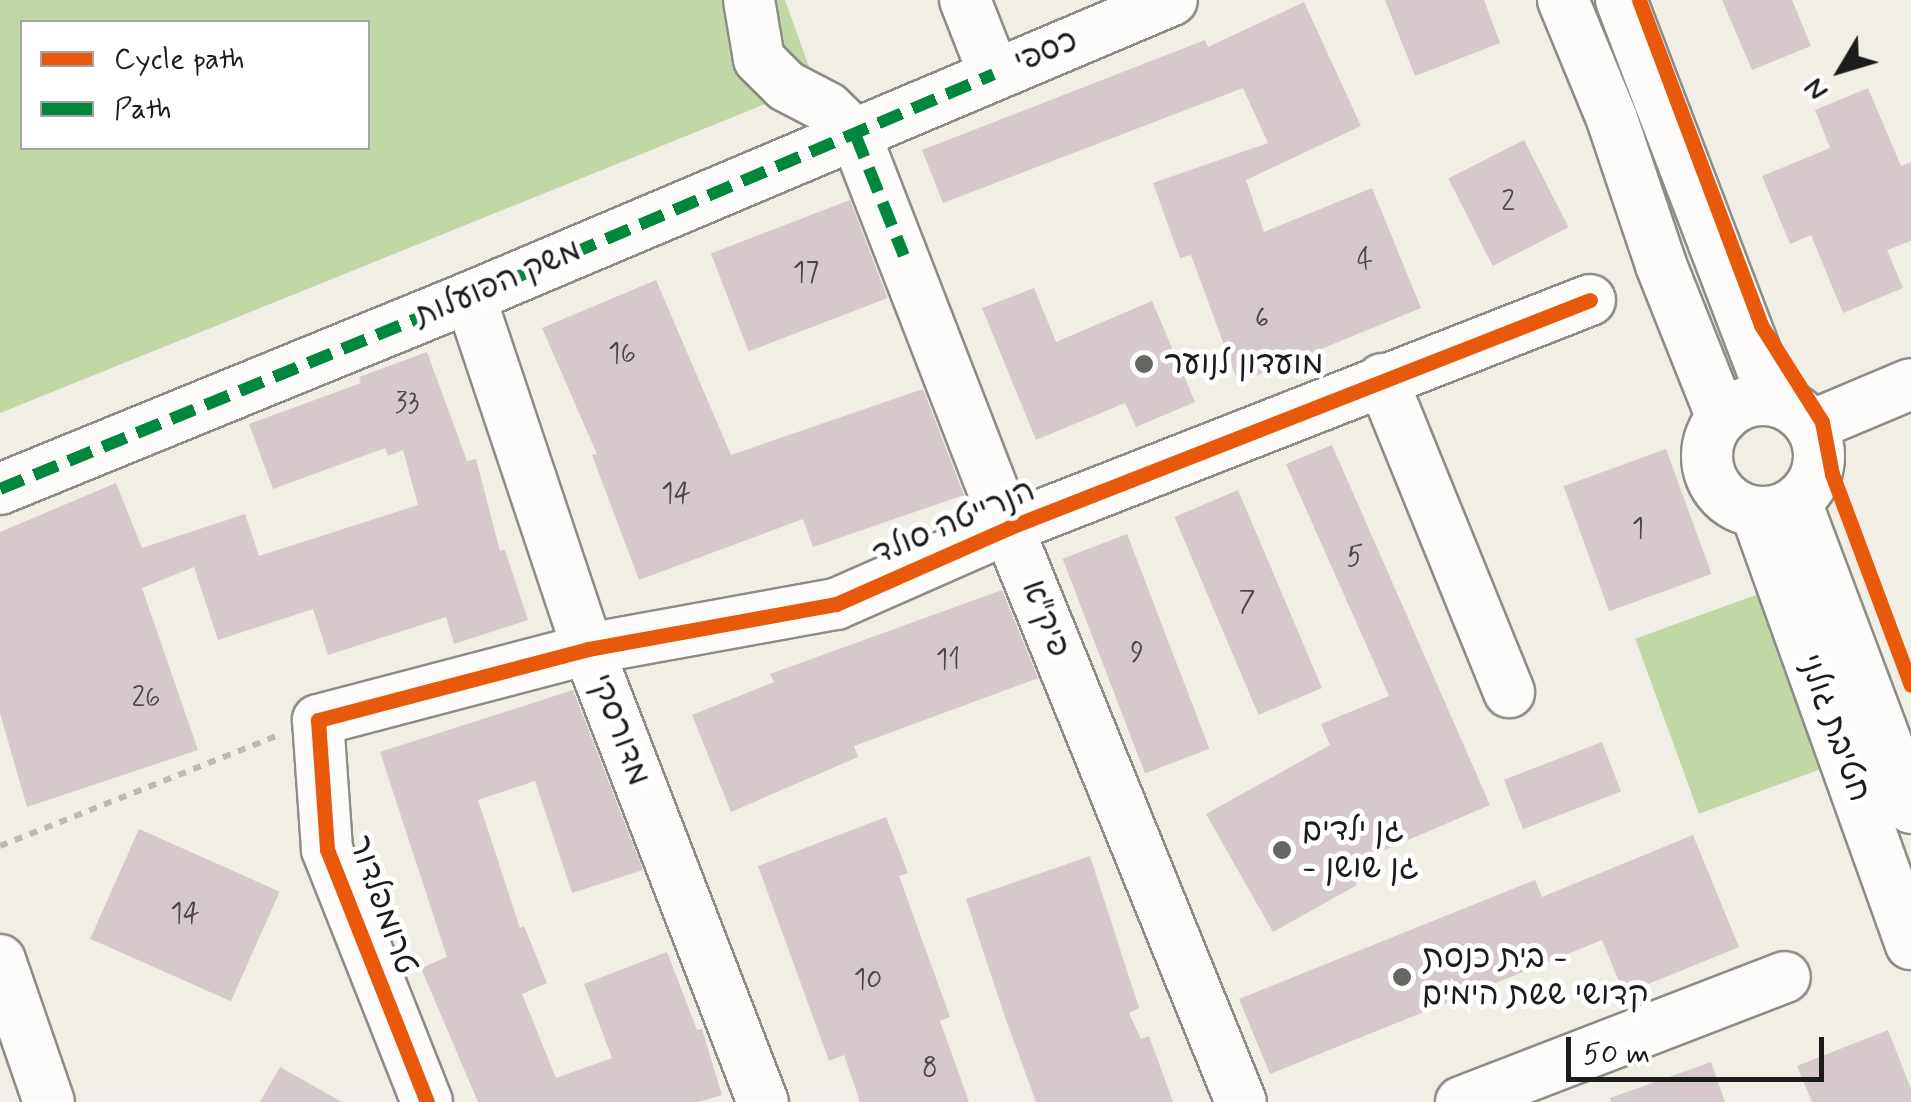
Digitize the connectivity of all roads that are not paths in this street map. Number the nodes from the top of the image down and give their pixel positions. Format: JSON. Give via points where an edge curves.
{"nodes":[{"id":1,"x":749,"y":0,"type":"edge"},
{"id":2,"x":966,"y":0,"type":"edge"},
{"id":3,"x":1172,"y":0,"type":"edge"},
{"id":4,"x":1564,"y":0,"type":"edge"},
{"id":5,"x":1621,"y":0,"type":"edge"},
{"id":6,"x":994,"y":74,"type":"junction"},
{"id":7,"x":855,"y":134,"type":"junction"},
{"id":8,"x":470,"y":297,"type":"junction"},
{"id":9,"x":1590,"y":300,"type":"dead end"},
{"id":10,"x":1382,"y":379,"type":"junction"},
{"id":11,"x":1911,"y":384,"type":"edge"},
{"id":12,"x":1792,"y":414,"type":"junction"},
{"id":13,"x":1722,"y":418,"type":"junction"},
{"id":14,"x":0,"y":489,"type":"edge"},
{"id":15,"x":1776,"y":507,"type":"junction"},
{"id":16,"x":1008,"y":528,"type":"junction"},
{"id":17,"x":588,"y":649,"type":"junction"},
{"id":18,"x":1509,"y":692,"type":"dead end"},
{"id":19,"x":318,"y":720,"type":"joint"},
{"id":20,"x":1911,"y":808,"type":"edge"},
{"id":21,"x":1911,"y":944,"type":"edge"},
{"id":22,"x":0,"y":960,"type":"edge"},
{"id":23,"x":1786,"y":977,"type":"dead end"},
{"id":24,"x":50,"y":1102,"type":"edge"},
{"id":25,"x":427,"y":1102,"type":"edge"},
{"id":26,"x":763,"y":1102,"type":"edge"},
{"id":27,"x":1241,"y":1102,"type":"edge"},
{"id":28,"x":1461,"y":1102,"type":"edge"}],
"edges":[{"from":1,"to":7,"type":"street","via":[[759,59]]},
{"from":2,"to":6,"type":"street","name":"כספי"},
{"from":3,"to":6,"type":"street","name":"כספי"},
{"from":4,"to":13,"type":"street"},
{"from":5,"to":12,"type":"street"},
{"from":6,"to":7,"type":"street","name":"משק הפועלות"},
{"from":7,"to":8,"type":"street","name":"משק הפועלות"},
{"from":7,"to":16,"type":"street","name":"פיק\"א"},
{"from":8,"to":14,"type":"street","name":"משק הפועלות"},
{"from":8,"to":17,"type":"street","name":"מדורסקי"},
{"from":9,"to":10,"type":"street","name":"הנרייטה סולד"},
{"from":10,"to":16,"type":"street","name":"הנרייטה סולד"},
{"from":10,"to":18,"type":"street"},
{"from":11,"to":12,"type":"street"},
{"from":12,"to":13,"type":"street","via":[[1755,400]]},
{"from":12,"to":15,"type":"street","via":[[1820,459],[1808,490]]},
{"from":13,"to":15,"type":"street","via":[[1712,433],[1708,467],[1725,497]]},
{"from":15,"to":20,"type":"street","name":"חטיבת גולני"},
{"from":15,"to":21,"type":"street","name":"חטיבת גולני"},
{"from":16,"to":17,"type":"street","name":"הנרייטה סולד","via":[[836,604]]},
{"from":16,"to":27,"type":"street","name":"פיק\"א"},
{"from":17,"to":19,"type":"street","name":"הנרייטה סולד"},
{"from":17,"to":26,"type":"street","name":"מדורסקי"},
{"from":19,"to":25,"type":"street","name":"טרומפלדור","via":[[328,848]]},
{"from":22,"to":24,"type":"street"},
{"from":23,"to":28,"type":"street"}]}
